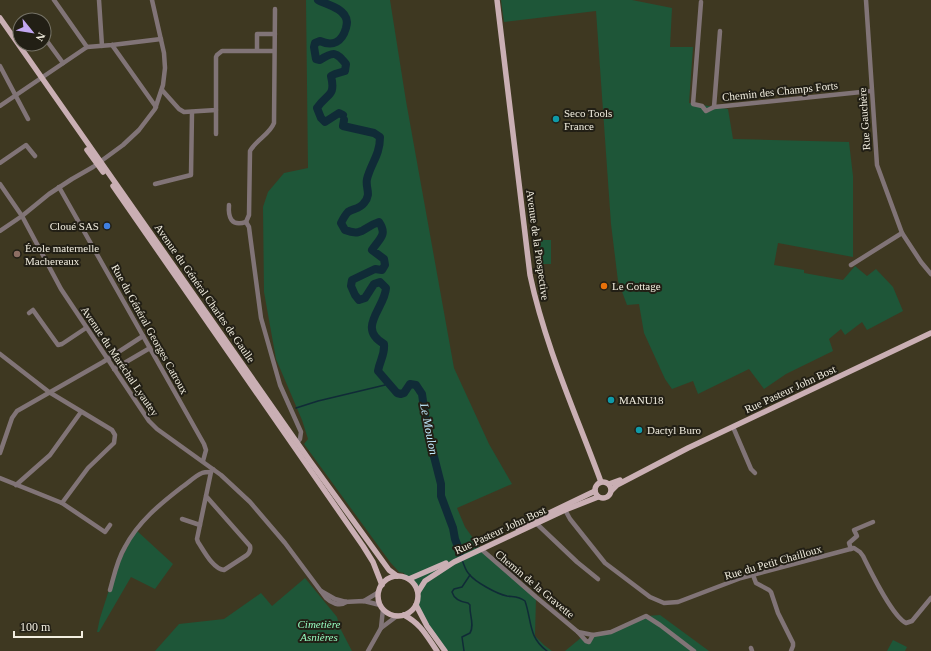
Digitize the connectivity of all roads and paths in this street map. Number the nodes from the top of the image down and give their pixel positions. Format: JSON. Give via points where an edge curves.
{"nodes":[{"id":1,"x":54,"y":0,"type":"edge"},
{"id":2,"x":99,"y":0,"type":"edge"},
{"id":3,"x":152,"y":0,"type":"edge"},
{"id":4,"x":497,"y":0,"type":"edge"},
{"id":5,"x":866,"y":0,"type":"edge"},
{"id":6,"x":701,"y":2,"type":"dead end"},
{"id":7,"x":275,"y":10,"type":"dead end"},
{"id":8,"x":0,"y":18,"type":"edge"},
{"id":9,"x":0,"y":25,"type":"edge"},
{"id":10,"x":720,"y":31,"type":"dead end"},
{"id":11,"x":275,"y":34,"type":"junction"},
{"id":12,"x":161,"y":39,"type":"junction"},
{"id":13,"x":112,"y":45,"type":"junction"},
{"id":14,"x":86,"y":46,"type":"junction"},
{"id":15,"x":102,"y":46,"type":"junction"},
{"id":16,"x":52,"y":49,"type":"edge"},
{"id":17,"x":257,"y":50,"type":"junction"},
{"id":18,"x":274,"y":51,"type":"junction"},
{"id":19,"x":62,"y":63,"type":"junction"},
{"id":20,"x":0,"y":66,"type":"edge"},
{"id":21,"x":40,"y":79,"type":"junction"},
{"id":22,"x":162,"y":90,"type":"junction"},
{"id":23,"x":871,"y":90,"type":"junction"},
{"id":24,"x":15,"y":95,"type":"junction"},
{"id":25,"x":0,"y":106,"type":"edge"},
{"id":26,"x":156,"y":107,"type":"junction"},
{"id":27,"x":714,"y":107,"type":"junction"},
{"id":28,"x":216,"y":110,"type":"junction"},
{"id":29,"x":192,"y":112,"type":"junction"},
{"id":30,"x":28,"y":119,"type":"dead end"},
{"id":31,"x":216,"y":134,"type":"dead end"},
{"id":32,"x":35,"y":156,"type":"dead end"},
{"id":33,"x":99,"y":162,"type":"junction"},
{"id":34,"x":0,"y":163,"type":"edge"},
{"id":35,"x":0,"y":184,"type":"edge"},
{"id":36,"x":155,"y":184,"type":"dead end"},
{"id":37,"x":59,"y":187,"type":"junction"},
{"id":38,"x":229,"y":205,"type":"dead end"},
{"id":39,"x":22,"y":216,"type":"junction"},
{"id":40,"x":246,"y":222,"type":"junction"},
{"id":41,"x":0,"y":231,"type":"edge"},
{"id":42,"x":902,"y":233,"type":"junction"},
{"id":43,"x":851,"y":265,"type":"dead end"},
{"id":44,"x":931,"y":274,"type":"edge"},
{"id":45,"x":29,"y":313,"type":"dead end"},
{"id":46,"x":86,"y":328,"type":"junction"},
{"id":47,"x":931,"y":333,"type":"edge"},
{"id":48,"x":143,"y":336,"type":"junction"},
{"id":49,"x":150,"y":348,"type":"junction"},
{"id":50,"x":0,"y":354,"type":"edge"},
{"id":51,"x":107,"y":359,"type":"junction"},
{"id":52,"x":114,"y":370,"type":"junction"},
{"id":53,"x":49,"y":392,"type":"junction"},
{"id":54,"x":81,"y":412,"type":"junction"},
{"id":55,"x":733,"y":427,"type":"junction"},
{"id":56,"x":296,"y":445,"type":"junction"},
{"id":57,"x":0,"y":452,"type":"edge"},
{"id":58,"x":203,"y":462,"type":"junction"},
{"id":59,"x":657,"y":463,"type":"junction"},
{"id":60,"x":212,"y":470,"type":"junction"},
{"id":61,"x":755,"y":473,"type":"dead end"},
{"id":62,"x":0,"y":478,"type":"edge"},
{"id":63,"x":601,"y":482,"type":"junction"},
{"id":64,"x":609,"y":484,"type":"junction"},
{"id":65,"x":16,"y":485,"type":"junction"},
{"id":66,"x":612,"y":490,"type":"junction"},
{"id":67,"x":596,"y":494,"type":"junction"},
{"id":68,"x":206,"y":496,"type":"junction"},
{"id":69,"x":62,"y":503,"type":"junction"},
{"id":70,"x":564,"y":508,"type":"junction"},
{"id":71,"x":182,"y":520,"type":"dead end"},
{"id":72,"x":872,"y":522,"type":"dead end"},
{"id":73,"x":537,"y":524,"type":"junction"},
{"id":74,"x":110,"y":525,"type":"dead end"},
{"id":75,"x":200,"y":525,"type":"junction"},
{"id":76,"x":481,"y":549,"type":"junction"},
{"id":77,"x":851,"y":549,"type":"junction"},
{"id":78,"x":467,"y":554,"type":"junction"},
{"id":79,"x":453,"y":561,"type":"junction"},
{"id":80,"x":753,"y":575,"type":"junction"},
{"id":81,"x":397,"y":576,"type":"junction"},
{"id":82,"x":598,"y":579,"type":"dead end"},
{"id":83,"x":409,"y":580,"type":"junction"},
{"id":84,"x":382,"y":585,"type":"junction"},
{"id":85,"x":110,"y":590,"type":"dead end"},
{"id":86,"x":321,"y":591,"type":"junction"},
{"id":87,"x":379,"y":592,"type":"junction"},
{"id":88,"x":418,"y":592,"type":"junction"},
{"id":89,"x":931,"y":598,"type":"edge"},
{"id":90,"x":364,"y":601,"type":"junction"},
{"id":91,"x":346,"y":602,"type":"junction"},
{"id":92,"x":416,"y":605,"type":"junction"},
{"id":93,"x":382,"y":607,"type":"junction"},
{"id":94,"x":404,"y":615,"type":"junction"},
{"id":95,"x":397,"y":616,"type":"junction"},
{"id":96,"x":381,"y":628,"type":"junction"},
{"id":97,"x":578,"y":632,"type":"junction"},
{"id":98,"x":593,"y":635,"type":"junction"},
{"id":99,"x":368,"y":651,"type":"edge"},
{"id":100,"x":437,"y":651,"type":"edge"},
{"id":101,"x":445,"y":651,"type":"edge"},
{"id":102,"x":694,"y":651,"type":"edge"},
{"id":103,"x":791,"y":651,"type":"edge"}],
"edges":[{"from":1,"to":14,"type":"street"},
{"from":2,"to":15,"type":"street"},
{"from":3,"to":12,"type":"street"},
{"from":4,"to":63,"type":"main road","name":"Avenue de la Prospective","via":[[530,275],[557,364]]},
{"from":5,"to":23,"type":"street","name":"Rue Gauchère"},
{"from":6,"to":27,"type":"street","name":"Chemin des Champs Forts","via":[[692,101],[706,111]]},
{"from":7,"to":11,"type":"street"},
{"from":8,"to":21,"type":"main road","name":"Avenue du Général Charles de Gaulle"},
{"from":9,"to":21,"type":"main road","name":"Avenue du Général Charles de Gaulle"},
{"from":10,"to":27,"type":"street","name":"Chemin des Champs Forts"},
{"from":11,"to":17,"type":"street","via":[[257,34]]},
{"from":11,"to":18,"type":"street"},
{"from":12,"to":13,"type":"street"},
{"from":12,"to":22,"type":"street","via":[[165,68]]},
{"from":13,"to":15,"type":"street"},
{"from":13,"to":26,"type":"street"},
{"from":14,"to":15,"type":"street"},
{"from":14,"to":19,"type":"street"},
{"from":16,"to":19,"type":"street"},
{"from":17,"to":18,"type":"street"},
{"from":17,"to":28,"type":"street","via":[[222,51],[217,55]]},
{"from":18,"to":40,"type":"street","via":[[274,122],[250,151],[249,215]]},
{"from":19,"to":21,"type":"street"},
{"from":20,"to":24,"type":"street"},
{"from":21,"to":24,"type":"street"},
{"from":21,"to":33,"type":"main road","name":"Avenue du Général Charles de Gaulle"},
{"from":22,"to":26,"type":"street"},
{"from":22,"to":29,"type":"street","via":[[182,111]]},
{"from":23,"to":27,"type":"street","name":"Chemin des Champs Forts"},
{"from":23,"to":42,"type":"street","name":"Rue Gauchère","via":[[877,165]]},
{"from":24,"to":25,"type":"street"},
{"from":24,"to":30,"type":"street"},
{"from":26,"to":33,"type":"street","via":[[133,137]]},
{"from":28,"to":29,"type":"street"},
{"from":28,"to":31,"type":"street"},
{"from":29,"to":36,"type":"street","via":[[191,175]]},
{"from":32,"to":34,"type":"street","via":[[26,145]]},
{"from":33,"to":37,"type":"street"},
{"from":33,"to":56,"type":"main road","name":"Avenue du Général Charles de Gaulle"},
{"from":35,"to":39,"type":"street","name":"Avenue du Maréchal Lyautey"},
{"from":37,"to":39,"type":"street"},
{"from":37,"to":48,"type":"street","name":"Rue du Général Georges Catroux"},
{"from":38,"to":40,"type":"street","via":[[230,219],[238,223]]},
{"from":39,"to":41,"type":"street"},
{"from":39,"to":46,"type":"street","name":"Avenue du Maréchal Lyautey","via":[[61,289]]},
{"from":40,"to":56,"type":"street","via":[[249,227],[261,318],[280,385],[301,432]]},
{"from":42,"to":43,"type":"street"},
{"from":42,"to":44,"type":"street","name":"Rue Gauchère"},
{"from":45,"to":46,"type":"street","via":[[33,310],[55,343],[60,345]]},
{"from":46,"to":51,"type":"street","name":"Avenue du Maréchal Lyautey"},
{"from":47,"to":55,"type":"main road","name":"Rue Pasteur John Bost"},
{"from":48,"to":49,"type":"street","name":"Rue du Général Georges Catroux"},
{"from":48,"to":51,"type":"street"},
{"from":49,"to":52,"type":"street"},
{"from":49,"to":58,"type":"street","name":"Rue du Général Georges Catroux","via":[[204,444],[206,450]]},
{"from":50,"to":53,"type":"street"},
{"from":51,"to":52,"type":"street","name":"Avenue du Maréchal Lyautey"},
{"from":51,"to":53,"type":"street"},
{"from":52,"to":58,"type":"street","name":"Avenue du Maréchal Lyautey","via":[[149,421]]},
{"from":53,"to":54,"type":"street"},
{"from":53,"to":57,"type":"street","via":[[21,407],[14,414]]},
{"from":54,"to":65,"type":"street","via":[[50,455]]},
{"from":54,"to":69,"type":"street","via":[[112,430],[115,440],[112,446],[88,468]]},
{"from":55,"to":59,"type":"main road","name":"Rue Pasteur John Bost"},
{"from":55,"to":61,"type":"street"},
{"from":56,"to":81,"type":"main road","name":"Avenue du Général Charles de Gaulle","via":[[388,570]]},
{"from":56,"to":84,"type":"main road","name":"Avenue du Général Charles de Gaulle","via":[[370,557]]},
{"from":58,"to":60,"type":"street","name":"Avenue du Maréchal Lyautey"},
{"from":59,"to":64,"type":"main road","name":"Rue Pasteur John Bost"},
{"from":59,"to":66,"type":"main road","name":"Rue Pasteur John Bost"},
{"from":60,"to":68,"type":"street"},
{"from":60,"to":85,"type":"street","via":[[202,473],[163,502],[136,530],[124,547]]},
{"from":60,"to":86,"type":"street","name":"Avenue du Maréchal Lyautey","via":[[230,482],[264,518]]},
{"from":62,"to":65,"type":"street"},
{"from":63,"to":64,"type":"main road"},
{"from":63,"to":67,"type":"main road","via":[[597,485]]},
{"from":64,"to":66,"type":"main road"},
{"from":65,"to":69,"type":"street"},
{"from":66,"to":67,"type":"main road","via":[[608,497],[603,499]]},
{"from":67,"to":70,"type":"main road","name":"Rue Pasteur John Bost"},
{"from":68,"to":75,"type":"street"},
{"from":68,"to":75,"type":"street","via":[[250,546],[249,553],[228,568],[220,570],[198,542]]},
{"from":69,"to":74,"type":"street","via":[[105,532]]},
{"from":70,"to":73,"type":"main road","name":"Rue Pasteur John Bost"},
{"from":70,"to":78,"type":"main road","name":"Rue Pasteur John Bost"},
{"from":70,"to":80,"type":"street","name":"Rue du Petit Chailloux","via":[[579,532],[605,563],[658,601],[678,602]]},
{"from":71,"to":75,"type":"street"},
{"from":72,"to":77,"type":"street","via":[[854,530],[857,536],[850,543]]},
{"from":73,"to":76,"type":"main road","name":"Rue Pasteur John Bost"},
{"from":73,"to":82,"type":"street"},
{"from":76,"to":78,"type":"main road","name":"Rue Pasteur John Bost"},
{"from":76,"to":97,"type":"street","name":"Chemin de la Gravette"},
{"from":77,"to":80,"type":"street","name":"Rue du Petit Chailloux"},
{"from":77,"to":89,"type":"street","via":[[860,552],[893,611],[902,621],[912,622]]},
{"from":78,"to":79,"type":"main road","name":"Rue Pasteur John Bost"},
{"from":79,"to":83,"type":"main road","name":"Rue Pasteur John Bost"},
{"from":79,"to":88,"type":"main road","name":"Rue Pasteur John Bost","via":[[426,581]]},
{"from":80,"to":103,"type":"street","via":[[756,583],[771,592],[793,643]]},
{"from":81,"to":83,"type":"main road","name":"Avenue du Général Charles de Gaulle"},
{"from":81,"to":84,"type":"main road","via":[[388,579]]},
{"from":83,"to":88,"type":"main road"},
{"from":84,"to":87,"type":"main road"},
{"from":86,"to":91,"type":"street","name":"Avenue du Maréchal Lyautey"},
{"from":86,"to":91,"type":"street","name":"Avenue du Maréchal Lyautey","via":[[335,605],[337,602]]},
{"from":87,"to":90,"type":"street","name":"Avenue du Maréchal Lyautey"},
{"from":87,"to":93,"type":"main road"},
{"from":88,"to":92,"type":"main road"},
{"from":90,"to":91,"type":"street","name":"Avenue du Maréchal Lyautey"},
{"from":90,"to":93,"type":"street","name":"Avenue du Maréchal Lyautey"},
{"from":92,"to":94,"type":"main road"},
{"from":92,"to":101,"type":"main road"},
{"from":93,"to":95,"type":"main road"},
{"from":93,"to":96,"type":"street"},
{"from":94,"to":95,"type":"main road"},
{"from":94,"to":100,"type":"main road","via":[[414,621]]},
{"from":95,"to":96,"type":"street"},
{"from":96,"to":99,"type":"street"},
{"from":97,"to":98,"type":"street","name":"Chemin de la Gravette"},
{"from":97,"to":98,"type":"street","name":"Chemin de la Gravette","via":[[589,642]]},
{"from":98,"to":102,"type":"street","name":"Chemin de la Gravette","via":[[611,632],[646,616]]}]}
